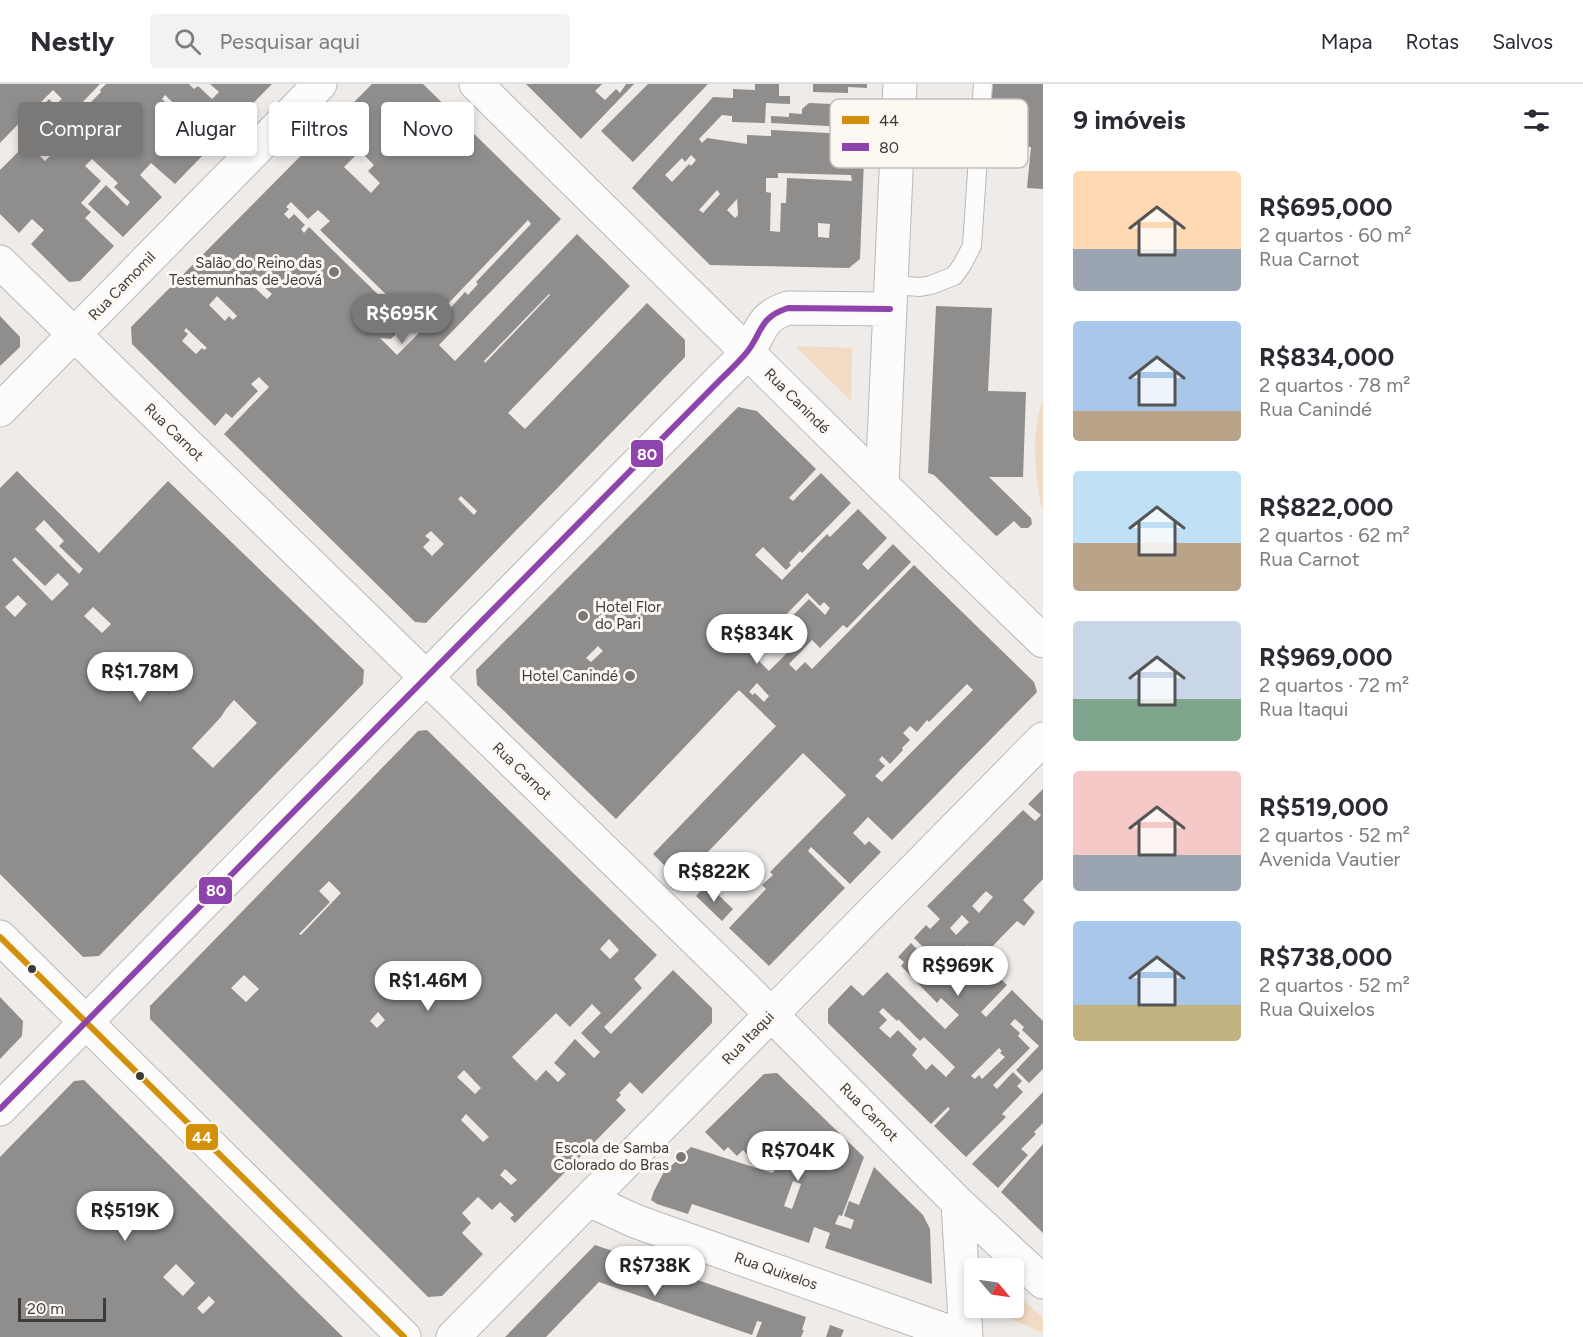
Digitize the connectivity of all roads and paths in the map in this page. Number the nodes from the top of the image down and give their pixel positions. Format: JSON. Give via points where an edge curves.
{"nodes":[{"id":1,"x":320,"y":84,"type":"edge"},
{"id":2,"x":476,"y":84,"type":"edge"},
{"id":3,"x":900,"y":84,"type":"edge"},
{"id":4,"x":983,"y":84,"type":"edge"},
{"id":5,"x":899,"y":99,"type":"edge"},
{"id":6,"x":982,"y":99,"type":"edge"},
{"id":7,"x":896,"y":168,"type":"edge"},
{"id":8,"x":977,"y":168,"type":"edge"},
{"id":9,"x":0,"y":262,"type":"edge"},
{"id":10,"x":891,"y":297,"type":"junction"},
{"id":11,"x":75,"y":334,"type":"junction"},
{"id":12,"x":747,"y":352,"type":"junction"},
{"id":13,"x":0,"y":410,"type":"edge"},
{"id":14,"x":882,"y":485,"type":"junction"},
{"id":15,"x":1043,"y":640,"type":"edge"},
{"id":16,"x":426,"y":677,"type":"junction"},
{"id":17,"x":1043,"y":739,"type":"edge"},
{"id":18,"x":0,"y":937,"type":"edge"},
{"id":19,"x":772,"y":1014,"type":"junction"},
{"id":20,"x":86,"y":1022,"type":"junction"},
{"id":21,"x":0,"y":1109,"type":"edge"},
{"id":22,"x":589,"y":1200,"type":"junction"},
{"id":23,"x":958,"y":1203,"type":"junction"},
{"id":24,"x":1043,"y":1282,"type":"edge"},
{"id":25,"x":405,"y":1337,"type":"edge"},
{"id":26,"x":453,"y":1337,"type":"edge"},
{"id":27,"x":965,"y":1337,"type":"edge"}],
"edges":[{"from":1,"to":11,"type":"street","name":"Rua Camomil"},
{"from":2,"to":12,"type":"street","name":"Rua Canindé"},
{"from":3,"to":5,"type":"street"},
{"from":4,"to":6,"type":"lane"},
{"from":7,"to":10,"type":"street"},
{"from":8,"to":10,"type":"lane","via":[[972,246],[962,265],[954,276]]},
{"from":9,"to":11,"type":"street","name":"Rua Carnot"},
{"from":10,"to":12,"type":"street","via":[[788,308],[764,323]]},
{"from":10,"to":14,"type":"street"},
{"from":11,"to":13,"type":"street","name":"Rua Camomil"},
{"from":11,"to":16,"type":"street","name":"Rua Carnot"},
{"from":12,"to":14,"type":"street","name":"Rua Canindé"},
{"from":12,"to":16,"type":"street"},
{"from":14,"to":15,"type":"street","name":"Rua Canindé"},
{"from":16,"to":19,"type":"street","name":"Rua Carnot"},
{"from":16,"to":20,"type":"street"},
{"from":17,"to":19,"type":"street","name":"Rua Itaqui"},
{"from":18,"to":20,"type":"street"},
{"from":19,"to":22,"type":"street","name":"Rua Itaqui"},
{"from":19,"to":23,"type":"street","name":"Rua Carnot"},
{"from":20,"to":21,"type":"street"},
{"from":20,"to":25,"type":"street"},
{"from":22,"to":26,"type":"street","name":"Rua Itaqui"},
{"from":22,"to":27,"type":"street","name":"Rua Quixelos","via":[[635,1221]]},
{"from":23,"to":24,"type":"street","name":"Rua Carnot"},
{"from":23,"to":27,"type":"street"}]}
